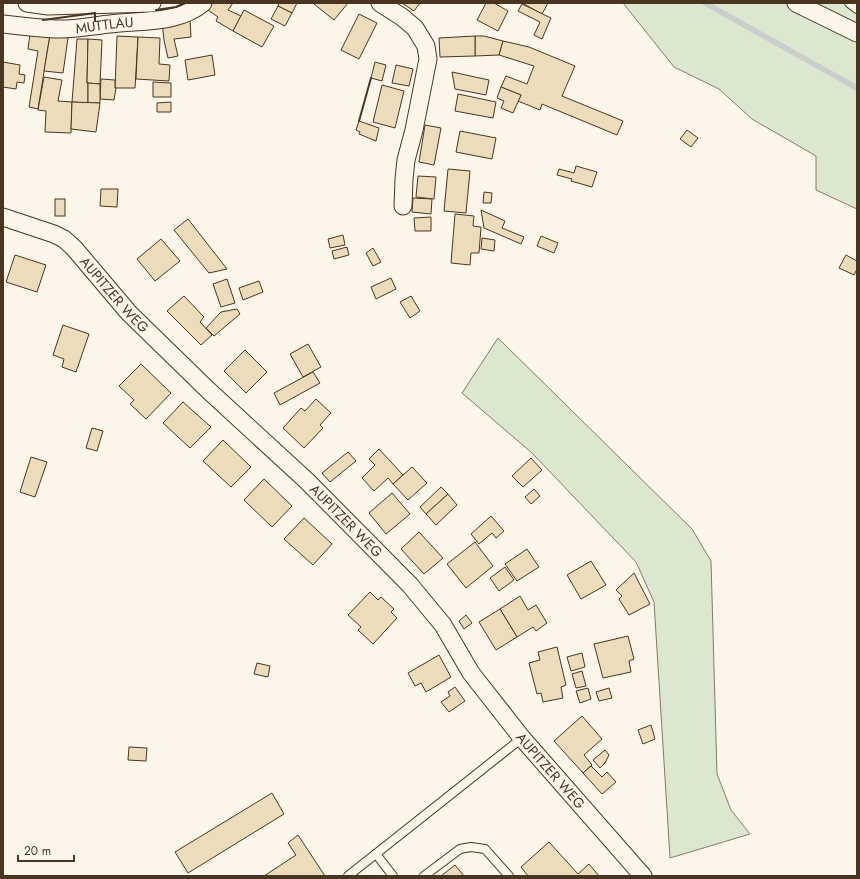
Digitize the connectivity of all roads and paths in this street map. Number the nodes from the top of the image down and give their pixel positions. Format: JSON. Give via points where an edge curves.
{"nodes":[{"id":1,"x":27,"y":3,"type":"edge"},
{"id":2,"x":152,"y":3,"type":"edge"},
{"id":3,"x":203,"y":3,"type":"edge"},
{"id":4,"x":380,"y":3,"type":"edge"},
{"id":5,"x":796,"y":3,"type":"edge"},
{"id":6,"x":849,"y":3,"type":"edge"},
{"id":7,"x":857,"y":9,"type":"edge"},
{"id":8,"x":3,"y":24,"type":"edge"},
{"id":9,"x":857,"y":33,"type":"edge"},
{"id":10,"x":403,"y":206,"type":"dead end"},
{"id":11,"x":3,"y":216,"type":"edge"},
{"id":12,"x":522,"y":738,"type":"junction"},
{"id":13,"x":376,"y":854,"type":"junction"},
{"id":14,"x":348,"y":876,"type":"edge"},
{"id":15,"x":393,"y":876,"type":"edge"},
{"id":16,"x":424,"y":876,"type":"edge"},
{"id":17,"x":509,"y":876,"type":"edge"},
{"id":18,"x":643,"y":876,"type":"edge"}],
"edges":[{"from":1,"to":2,"type":"street","name":"MUTTLAU","via":[[48,6]]},
{"from":3,"to":8,"type":"street","name":"MUTTLAU","via":[[176,17],[84,28],[55,29]]},
{"from":4,"to":10,"type":"street","via":[[415,28],[426,46],[428,59],[406,160]]},
{"from":5,"to":9,"type":"street"},
{"from":6,"to":7,"type":"lane"},
{"from":11,"to":12,"type":"street","name":"AUPITZER WEG","via":[[64,239],[74,248],[129,313],[312,487],[410,585],[443,625],[471,672]]},
{"from":12,"to":13,"type":"lane"},
{"from":12,"to":18,"type":"street","name":"AUPITZER WEG"},
{"from":13,"to":14,"type":"lane"},
{"from":13,"to":15,"type":"lane"},
{"from":16,"to":17,"type":"lane","via":[[460,850],[471,847],[485,850]]}]}
